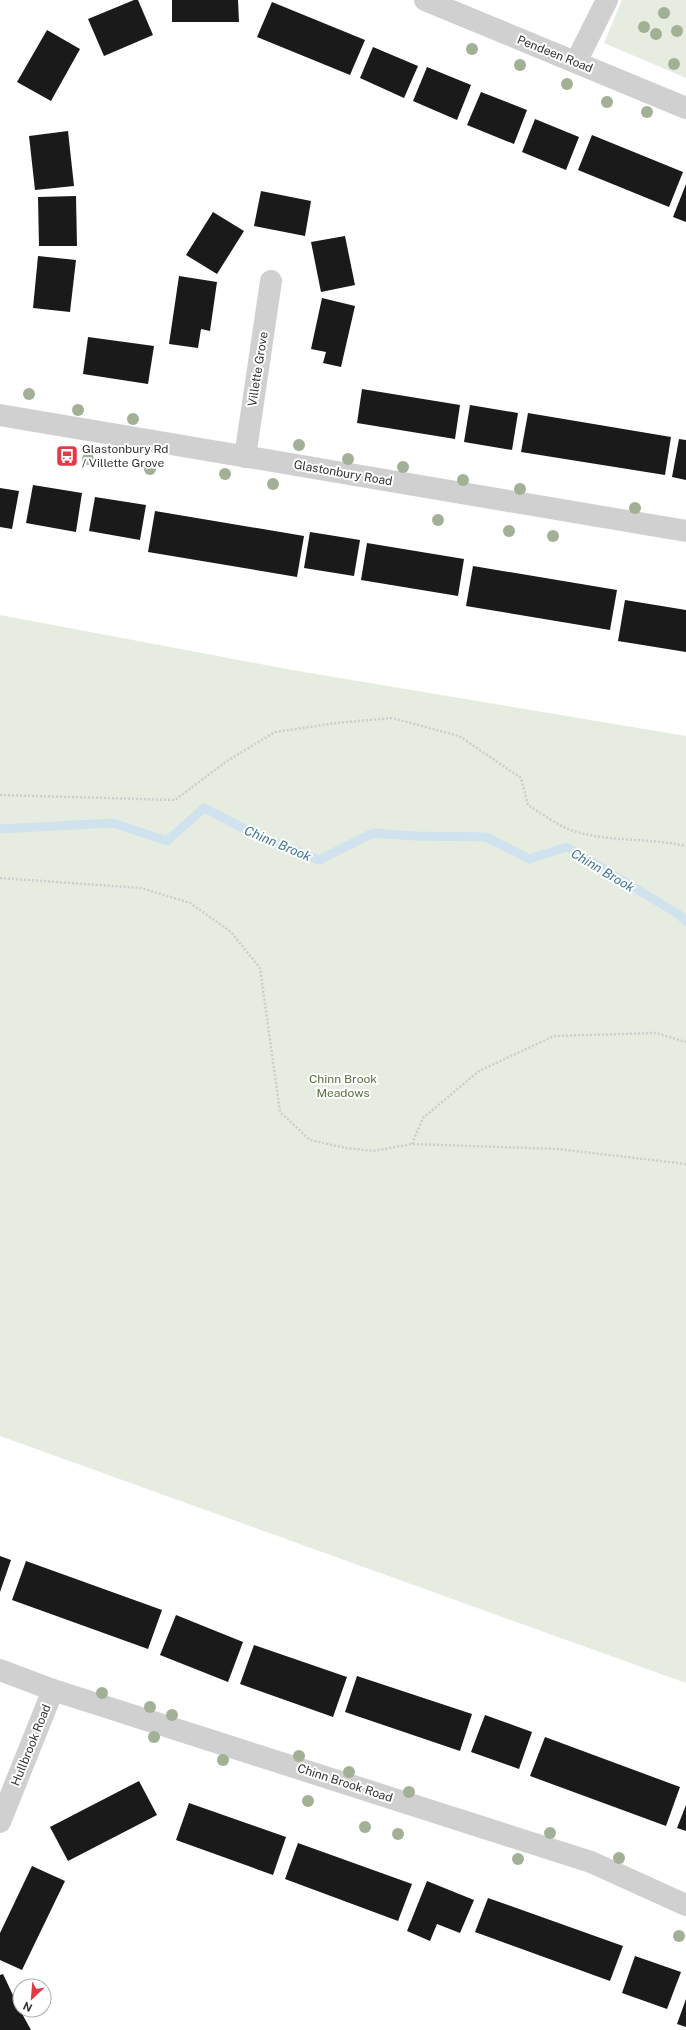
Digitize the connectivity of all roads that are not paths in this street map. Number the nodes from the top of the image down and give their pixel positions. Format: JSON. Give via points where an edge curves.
{"nodes":[{"id":1,"x":424,"y":0,"type":"edge"},
{"id":2,"x":607,"y":0,"type":"edge"},
{"id":3,"x":576,"y":62,"type":"junction"},
{"id":4,"x":686,"y":108,"type":"edge"},
{"id":5,"x":271,"y":281,"type":"dead end"},
{"id":6,"x":0,"y":415,"type":"edge"},
{"id":7,"x":245,"y":457,"type":"junction"},
{"id":8,"x":686,"y":531,"type":"edge"},
{"id":9,"x":0,"y":1670,"type":"edge"},
{"id":10,"x":54,"y":1690,"type":"junction"},
{"id":11,"x":0,"y":1822,"type":"edge"},
{"id":12,"x":686,"y":1905,"type":"edge"}],
"edges":[{"from":1,"to":3,"type":"street","name":"Pendeen Road"},
{"from":2,"to":3,"type":"street"},
{"from":3,"to":4,"type":"street","name":"Pendeen Road"},
{"from":5,"to":7,"type":"street","name":"Villette Grove"},
{"from":6,"to":7,"type":"street","name":"Glastonbury Road"},
{"from":7,"to":8,"type":"street","name":"Glastonbury Road"},
{"from":9,"to":10,"type":"street","name":"Chinn Brook Road"},
{"from":10,"to":11,"type":"street","name":"Hullbrook Road"},
{"from":10,"to":12,"type":"street","name":"Chinn Brook Road","via":[[591,1862]]}]}
